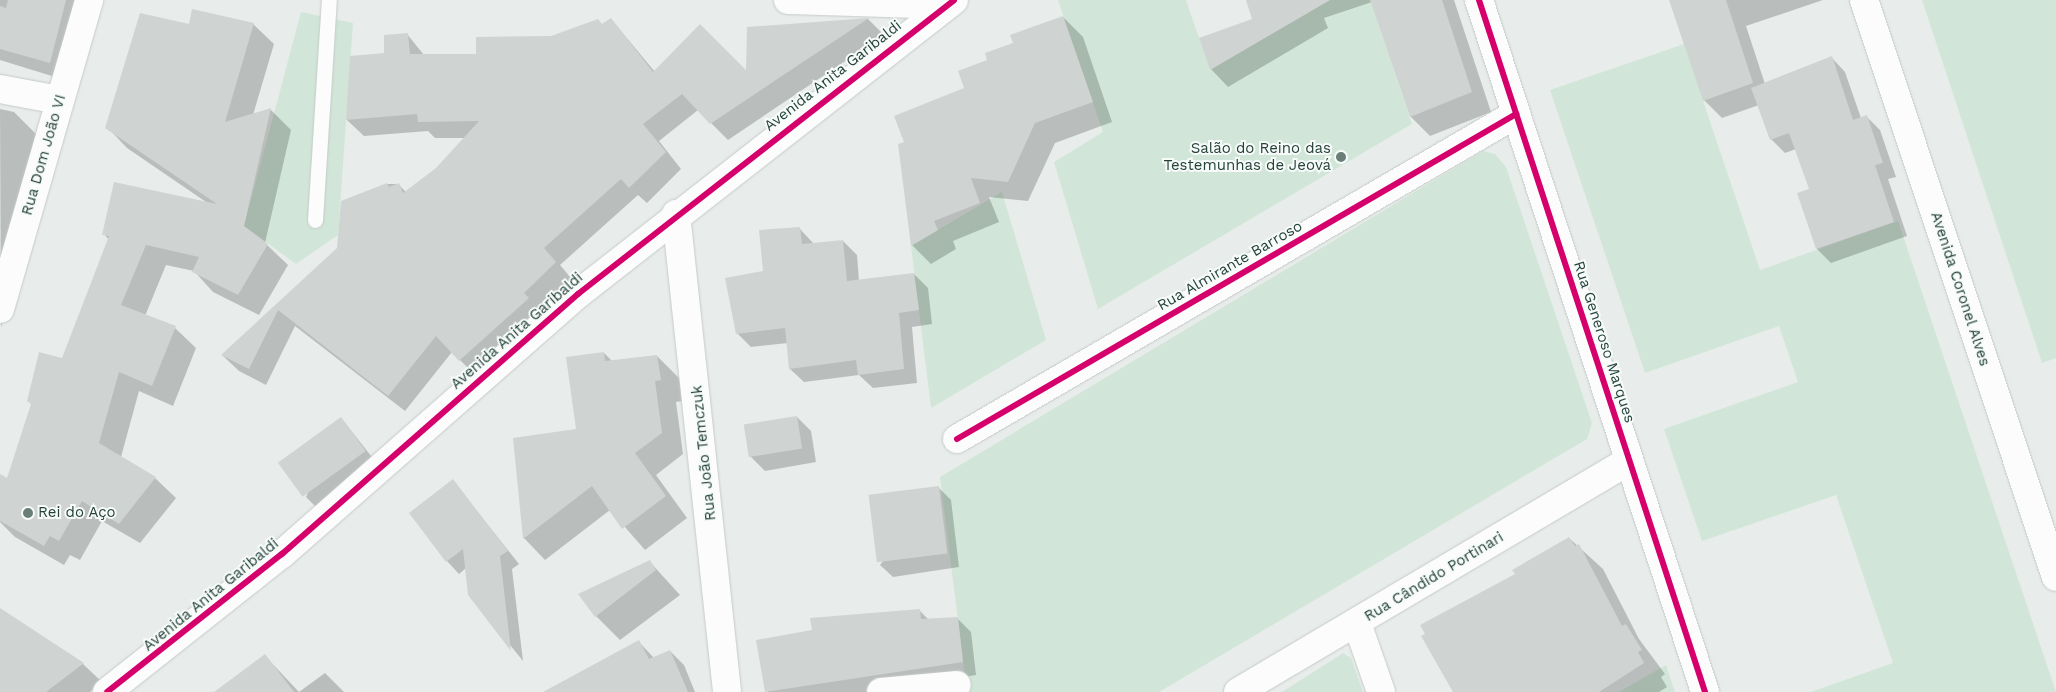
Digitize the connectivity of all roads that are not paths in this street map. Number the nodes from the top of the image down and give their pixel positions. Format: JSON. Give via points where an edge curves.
{"nodes":[{"id":1,"x":89,"y":0,"type":"edge"},
{"id":2,"x":329,"y":0,"type":"edge"},
{"id":3,"x":788,"y":0,"type":"edge"},
{"id":4,"x":1479,"y":0,"type":"edge"},
{"id":5,"x":1864,"y":0,"type":"edge"},
{"id":6,"x":949,"y":2,"type":"edge"},
{"id":7,"x":0,"y":89,"type":"edge"},
{"id":8,"x":59,"y":100,"type":"junction"},
{"id":9,"x":1516,"y":114,"type":"junction"},
{"id":10,"x":676,"y":214,"type":"junction"},
{"id":11,"x":315,"y":220,"type":"dead end"},
{"id":12,"x":0,"y":310,"type":"edge"},
{"id":13,"x":956,"y":439,"type":"dead end"},
{"id":14,"x":1629,"y":461,"type":"junction"},
{"id":15,"x":2056,"y":577,"type":"edge"},
{"id":16,"x":1358,"y":623,"type":"junction"},
{"id":17,"x":957,"y":685,"type":"dead end"},
{"id":18,"x":107,"y":692,"type":"edge"},
{"id":19,"x":727,"y":692,"type":"edge"},
{"id":20,"x":881,"y":692,"type":"edge"},
{"id":21,"x":1238,"y":692,"type":"edge"},
{"id":22,"x":1381,"y":692,"type":"edge"},
{"id":23,"x":1705,"y":692,"type":"edge"}],
"edges":[{"from":1,"to":8,"type":"street","name":"Rua Dom João VI"},
{"from":2,"to":11,"type":"lane"},
{"from":3,"to":6,"type":"street"},
{"from":4,"to":9,"type":"street","name":"Rua Generoso Marques"},
{"from":5,"to":15,"type":"street","name":"Avenida Coronel Alves"},
{"from":6,"to":10,"type":"street","name":"Avenida Anita Garibaldi"},
{"from":7,"to":8,"type":"street"},
{"from":8,"to":12,"type":"street","name":"Rua Dom João VI"},
{"from":9,"to":13,"type":"street","name":"Rua Almirante Barroso"},
{"from":9,"to":14,"type":"street","name":"Rua Generoso Marques"},
{"from":10,"to":18,"type":"street","name":"Avenida Anita Garibaldi","via":[[578,294],[282,554]]},
{"from":10,"to":19,"type":"street","name":"Rua João Temczuk"},
{"from":14,"to":16,"type":"street","name":"Rua Cândido Portinari"},
{"from":14,"to":23,"type":"street","name":"Rua Generoso Marques"},
{"from":16,"to":21,"type":"street","name":"Rua Cândido Portinari"},
{"from":16,"to":22,"type":"street"},
{"from":17,"to":20,"type":"street"}]}
